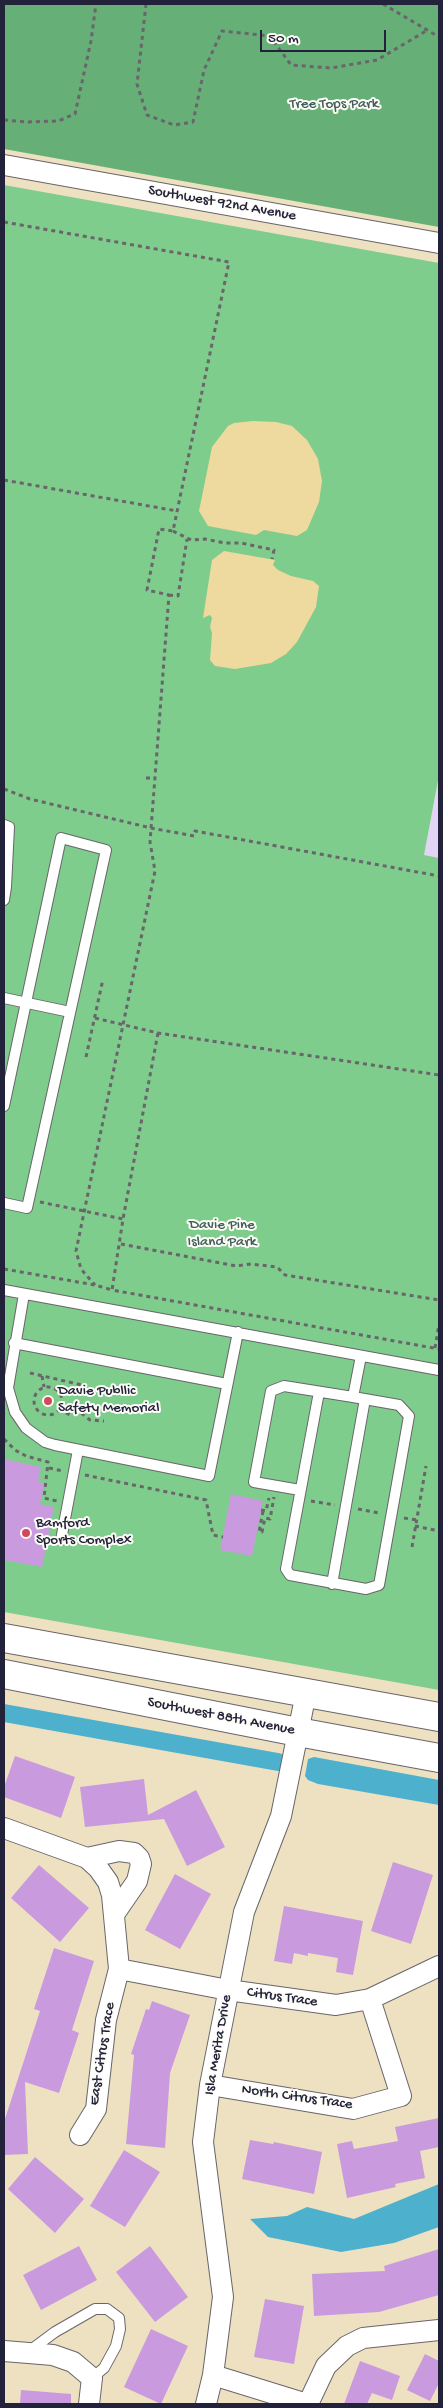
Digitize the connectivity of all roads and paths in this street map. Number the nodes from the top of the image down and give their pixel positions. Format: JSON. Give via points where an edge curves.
{"nodes":[{"id":1,"x":96,"y":4,"type":"edge"},
{"id":2,"x":146,"y":4,"type":"edge"},
{"id":3,"x":383,"y":4,"type":"edge"},
{"id":4,"x":426,"y":30,"type":"junction"},
{"id":5,"x":439,"y":37,"type":"edge"},
{"id":6,"x":4,"y":120,"type":"edge"},
{"id":7,"x":4,"y":165,"type":"edge"},
{"id":8,"x":4,"y":222,"type":"edge"},
{"id":9,"x":439,"y":243,"type":"edge"},
{"id":10,"x":4,"y":480,"type":"edge"},
{"id":11,"x":177,"y":511,"type":"junction"},
{"id":12,"x":173,"y":531,"type":"junction"},
{"id":13,"x":187,"y":539,"type":"junction"},
{"id":14,"x":272,"y":559,"type":"dead end"},
{"id":15,"x":169,"y":595,"type":"junction"},
{"id":16,"x":146,"y":778,"type":"dead end"},
{"id":17,"x":155,"y":778,"type":"junction"},
{"id":18,"x":4,"y":789,"type":"edge"},
{"id":19,"x":4,"y":825,"type":"edge"},
{"id":20,"x":151,"y":828,"type":"junction"},
{"id":21,"x":439,"y":876,"type":"edge"},
{"id":22,"x":4,"y":900,"type":"edge"},
{"id":23,"x":103,"y":979,"type":"dead end"},
{"id":24,"x":4,"y":998,"type":"edge"},
{"id":25,"x":26,"y":1002,"type":"junction"},
{"id":26,"x":70,"y":1012,"type":"junction"},
{"id":27,"x":94,"y":1018,"type":"junction"},
{"id":28,"x":123,"y":1024,"type":"junction"},
{"id":29,"x":158,"y":1033,"type":"junction"},
{"id":30,"x":86,"y":1056,"type":"dead end"},
{"id":31,"x":439,"y":1075,"type":"edge"},
{"id":32,"x":4,"y":1106,"type":"edge"},
{"id":33,"x":4,"y":1203,"type":"edge"},
{"id":34,"x":50,"y":1205,"type":"dead end"},
{"id":35,"x":84,"y":1212,"type":"junction"},
{"id":36,"x":123,"y":1219,"type":"junction"},
{"id":37,"x":121,"y":1244,"type":"junction"},
{"id":38,"x":4,"y":1269,"type":"edge"},
{"id":39,"x":95,"y":1285,"type":"junction"},
{"id":40,"x":4,"y":1290,"type":"edge"},
{"id":41,"x":112,"y":1290,"type":"junction"},
{"id":42,"x":24,"y":1294,"type":"junction"},
{"id":43,"x":439,"y":1300,"type":"edge"},
{"id":44,"x":439,"y":1324,"type":"edge"},
{"id":45,"x":238,"y":1332,"type":"junction"},
{"id":46,"x":14,"y":1343,"type":"junction"},
{"id":47,"x":435,"y":1348,"type":"junction"},
{"id":48,"x":439,"y":1349,"type":"edge"},
{"id":49,"x":361,"y":1356,"type":"junction"},
{"id":50,"x":439,"y":1370,"type":"edge"},
{"id":51,"x":30,"y":1373,"type":"dead end"},
{"id":52,"x":42,"y":1376,"type":"junction"},
{"id":53,"x":227,"y":1384,"type":"junction"},
{"id":54,"x":82,"y":1385,"type":"dead end"},
{"id":55,"x":44,"y":1387,"type":"junction"},
{"id":56,"x":319,"y":1392,"type":"junction"},
{"id":57,"x":353,"y":1397,"type":"junction"},
{"id":58,"x":366,"y":1399,"type":"junction"},
{"id":59,"x":58,"y":1409,"type":"junction"},
{"id":60,"x":104,"y":1421,"type":"dead end"},
{"id":61,"x":4,"y":1439,"type":"edge"},
{"id":62,"x":78,"y":1450,"type":"junction"},
{"id":63,"x":426,"y":1466,"type":"dead end"},
{"id":64,"x":49,"y":1468,"type":"junction"},
{"id":65,"x":67,"y":1472,"type":"dead end"},
{"id":66,"x":79,"y":1474,"type":"dead end"},
{"id":67,"x":300,"y":1490,"type":"junction"},
{"id":68,"x":275,"y":1494,"type":"dead end"},
{"id":69,"x":308,"y":1501,"type":"dead end"},
{"id":70,"x":68,"y":1503,"type":"junction"},
{"id":71,"x":336,"y":1505,"type":"dead end"},
{"id":72,"x":267,"y":1507,"type":"dead end"},
{"id":73,"x":355,"y":1509,"type":"dead end"},
{"id":74,"x":382,"y":1514,"type":"dead end"},
{"id":75,"x":401,"y":1517,"type":"dead end"},
{"id":76,"x":416,"y":1520,"type":"junction"},
{"id":77,"x":415,"y":1526,"type":"junction"},
{"id":78,"x":439,"y":1531,"type":"edge"},
{"id":79,"x":223,"y":1537,"type":"dead end"},
{"id":80,"x":61,"y":1540,"type":"dead end"},
{"id":81,"x":412,"y":1546,"type":"dead end"},
{"id":82,"x":332,"y":1584,"type":"junction"},
{"id":83,"x":4,"y":1638,"type":"edge"},
{"id":84,"x":4,"y":1674,"type":"edge"},
{"id":85,"x":306,"y":1693,"type":"junction"},
{"id":86,"x":439,"y":1717,"type":"edge"},
{"id":87,"x":298,"y":1732,"type":"junction"},
{"id":88,"x":439,"y":1758,"type":"edge"},
{"id":89,"x":4,"y":1828,"type":"edge"},
{"id":90,"x":87,"y":1858,"type":"junction"},
{"id":91,"x":115,"y":1913,"type":"junction"},
{"id":92,"x":439,"y":1966,"type":"edge"},
{"id":93,"x":120,"y":1969,"type":"junction"},
{"id":94,"x":228,"y":1990,"type":"junction"},
{"id":95,"x":370,"y":1999,"type":"junction"},
{"id":96,"x":210,"y":2086,"type":"junction"},
{"id":97,"x":80,"y":2134,"type":"dead end"},
{"id":98,"x":439,"y":2330,"type":"edge"},
{"id":99,"x":4,"y":2351,"type":"edge"},
{"id":100,"x":28,"y":2353,"type":"junction"},
{"id":101,"x":213,"y":2375,"type":"junction"},
{"id":102,"x":92,"y":2378,"type":"junction"},
{"id":103,"x":89,"y":2404,"type":"edge"},
{"id":104,"x":206,"y":2404,"type":"edge"},
{"id":105,"x":308,"y":2404,"type":"edge"}],
"edges":[{"from":1,"to":6,"type":"path","via":[[75,114],[58,121]]},
{"from":2,"to":4,"type":"path","via":[[137,84],[147,115],[174,125],[193,122],[204,70],[222,32],[270,36],[291,66],[331,68],[377,60]]},
{"from":3,"to":4,"type":"path"},
{"from":4,"to":5,"type":"path"},
{"from":7,"to":9,"type":"street","name":"Southwest 92nd Avenue"},
{"from":8,"to":11,"type":"path","via":[[229,262]]},
{"from":10,"to":11,"type":"path"},
{"from":11,"to":12,"type":"path"},
{"from":12,"to":13,"type":"path"},
{"from":12,"to":15,"type":"path","via":[[159,529],[147,590]]},
{"from":13,"to":14,"type":"path","via":[[241,543],[274,550]]},
{"from":13,"to":15,"type":"path","via":[[178,596]]},
{"from":15,"to":17,"type":"path"},
{"from":16,"to":17,"type":"path"},
{"from":17,"to":20,"type":"path"},
{"from":18,"to":20,"type":"path","via":[[30,799]]},
{"from":19,"to":22,"type":"lane","via":[[9,827]]},
{"from":20,"to":21,"type":"path","via":[[194,836],[195,831]]},
{"from":20,"to":28,"type":"path","via":[[155,870]]},
{"from":23,"to":27,"type":"path"},
{"from":24,"to":25,"type":"lane"},
{"from":25,"to":26,"type":"lane"},
{"from":25,"to":26,"type":"lane","via":[[61,838],[106,850]]},
{"from":25,"to":32,"type":"lane"},
{"from":26,"to":33,"type":"lane","via":[[28,1208]]},
{"from":27,"to":28,"type":"path"},
{"from":27,"to":30,"type":"path"},
{"from":28,"to":29,"type":"path"},
{"from":28,"to":35,"type":"path"},
{"from":29,"to":31,"type":"path"},
{"from":29,"to":36,"type":"path"},
{"from":34,"to":35,"type":"path"},
{"from":35,"to":36,"type":"path"},
{"from":35,"to":39,"type":"path","via":[[76,1256],[81,1269]]},
{"from":36,"to":37,"type":"path"},
{"from":37,"to":41,"type":"path"},
{"from":37,"to":43,"type":"path","via":[[236,1266],[277,1267],[285,1275]]},
{"from":38,"to":39,"type":"path"},
{"from":39,"to":41,"type":"path"},
{"from":40,"to":42,"type":"lane"},
{"from":41,"to":47,"type":"path"},
{"from":42,"to":45,"type":"lane"},
{"from":42,"to":46,"type":"lane"},
{"from":44,"to":47,"type":"path"},
{"from":45,"to":49,"type":"lane"},
{"from":45,"to":53,"type":"lane"},
{"from":46,"to":53,"type":"lane"},
{"from":46,"to":62,"type":"lane","via":[[8,1388],[20,1421],[45,1442]]},
{"from":47,"to":48,"type":"path"},
{"from":49,"to":50,"type":"lane"},
{"from":49,"to":57,"type":"lane"},
{"from":51,"to":52,"type":"path"},
{"from":52,"to":54,"type":"path"},
{"from":52,"to":55,"type":"path"},
{"from":53,"to":62,"type":"lane","via":[[209,1476]]},
{"from":55,"to":59,"type":"path","via":[[60,1393]]},
{"from":55,"to":59,"type":"path","via":[[36,1393],[35,1406],[45,1414]]},
{"from":56,"to":57,"type":"lane"},
{"from":56,"to":67,"type":"lane"},
{"from":56,"to":67,"type":"lane","via":[[284,1386],[271,1391],[254,1482]]},
{"from":57,"to":58,"type":"lane"},
{"from":58,"to":82,"type":"lane"},
{"from":58,"to":82,"type":"lane","via":[[399,1405],[409,1416],[384,1559],[379,1585],[366,1589]]},
{"from":59,"to":60,"type":"path","via":[[70,1415],[81,1413],[90,1420]]},
{"from":61,"to":64,"type":"path","via":[[26,1456],[48,1462]]},
{"from":62,"to":70,"type":"lane"},
{"from":63,"to":76,"type":"path"},
{"from":64,"to":65,"type":"path"},
{"from":64,"to":70,"type":"path","via":[[44,1498]]},
{"from":66,"to":79,"type":"path","via":[[206,1500],[213,1535]]},
{"from":67,"to":82,"type":"lane","via":[[286,1569],[290,1575]]},
{"from":68,"to":72,"type":"path","via":[[270,1519],[265,1518],[262,1532],[259,1532],[262,1510],[266,1511]]},
{"from":69,"to":71,"type":"path"},
{"from":70,"to":80,"type":"lane"},
{"from":73,"to":74,"type":"path"},
{"from":75,"to":76,"type":"path"},
{"from":76,"to":77,"type":"path"},
{"from":77,"to":78,"type":"path"},
{"from":77,"to":81,"type":"path"},
{"from":83,"to":85,"type":"main road"},
{"from":84,"to":87,"type":"main road","name":"Southwest 88th Avenue"},
{"from":85,"to":86,"type":"main road"},
{"from":85,"to":87,"type":"street","name":"Isla Merita Drive"},
{"from":87,"to":88,"type":"main road","name":"Southwest 88th Avenue"},
{"from":87,"to":94,"type":"street","name":"Isla Merita Drive","via":[[281,1816],[244,1912]]},
{"from":89,"to":90,"type":"street"},
{"from":90,"to":91,"type":"street","via":[[108,1882]]},
{"from":90,"to":91,"type":"street","via":[[119,1851],[134,1853],[139,1858],[142,1864],[137,1881]]},
{"from":91,"to":93,"type":"street"},
{"from":92,"to":95,"type":"street","name":"Citrus Trace"},
{"from":93,"to":94,"type":"street","name":"Citrus Trace"},
{"from":93,"to":97,"type":"street","name":"East Citrus Trace","via":[[106,2020],[96,2109]]},
{"from":94,"to":95,"type":"street","name":"Citrus Trace","via":[[336,2005]]},
{"from":94,"to":96,"type":"street","name":"Isla Merita Drive"},
{"from":95,"to":96,"type":"street","name":"North Citrus Trace","via":[[401,2096],[353,2109]]},
{"from":96,"to":101,"type":"street","name":"Isla Merita Drive","via":[[203,2142],[223,2297]]},
{"from":98,"to":105,"type":"street","via":[[363,2338],[347,2346],[326,2366]]},
{"from":99,"to":100,"type":"street"},
{"from":100,"to":102,"type":"street","via":[[53,2355],[72,2362]]},
{"from":100,"to":102,"type":"lane","via":[[55,2332],[95,2309],[107,2309],[119,2318],[120,2329],[116,2346],[104,2368]]},
{"from":101,"to":104,"type":"street","name":"Isla Merita Drive"},
{"from":101,"to":105,"type":"street"},
{"from":102,"to":103,"type":"street"}]}
